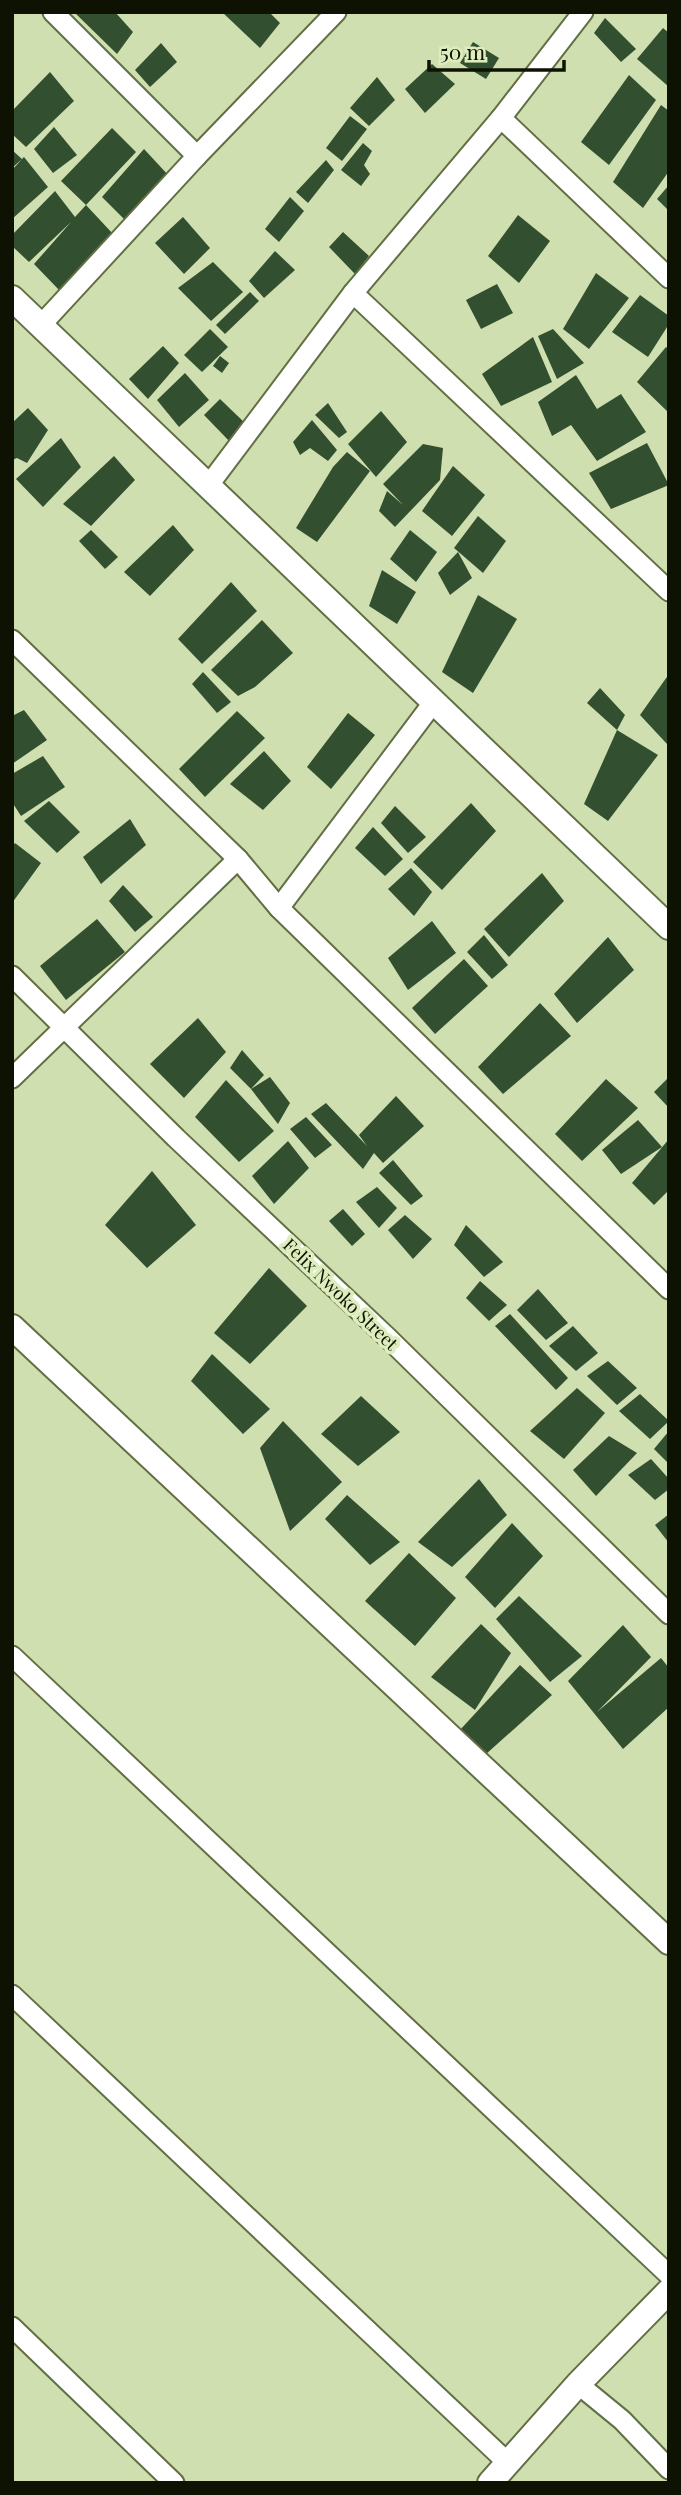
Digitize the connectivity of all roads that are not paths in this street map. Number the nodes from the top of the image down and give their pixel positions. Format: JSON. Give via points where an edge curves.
{"nodes":[{"id":1,"x":52,"y":12,"type":"edge"},
{"id":2,"x":336,"y":12,"type":"edge"},
{"id":3,"x":583,"y":12,"type":"edge"},
{"id":4,"x":500,"y":118,"type":"junction"},
{"id":5,"x":197,"y":156,"type":"junction"},
{"id":6,"x":669,"y":278,"type":"edge"},
{"id":7,"x":353,"y":293,"type":"junction"},
{"id":8,"x":12,"y":298,"type":"edge"},
{"id":9,"x":41,"y":326,"type":"junction"},
{"id":10,"x":208,"y":486,"type":"junction"},
{"id":11,"x":669,"y":591,"type":"edge"},
{"id":12,"x":12,"y":639,"type":"edge"},
{"id":13,"x":433,"y":703,"type":"junction"},
{"id":14,"x":238,"y":859,"type":"junction"},
{"id":15,"x":279,"y":908,"type":"junction"},
{"id":16,"x":669,"y":926,"type":"edge"},
{"id":17,"x":12,"y":976,"type":"edge"},
{"id":18,"x":64,"y":1028,"type":"junction"},
{"id":19,"x":12,"y":1078,"type":"edge"},
{"id":20,"x":669,"y":1289,"type":"edge"},
{"id":21,"x":12,"y":1327,"type":"edge"},
{"id":22,"x":669,"y":1614,"type":"edge"},
{"id":23,"x":12,"y":1656,"type":"edge"},
{"id":24,"x":669,"y":1942,"type":"edge"},
{"id":25,"x":12,"y":1995,"type":"edge"},
{"id":26,"x":669,"y":2275,"type":"edge"},
{"id":27,"x":669,"y":2291,"type":"edge"},
{"id":28,"x":12,"y":2327,"type":"edge"},
{"id":29,"x":578,"y":2384,"type":"junction"},
{"id":30,"x":508,"y":2463,"type":"junction"},
{"id":31,"x":669,"y":2469,"type":"edge"},
{"id":32,"x":174,"y":2483,"type":"edge"},
{"id":33,"x":489,"y":2483,"type":"edge"}],
"edges":[{"from":1,"to":5,"type":"street"},
{"from":2,"to":5,"type":"street"},
{"from":3,"to":4,"type":"street"},
{"from":4,"to":6,"type":"street"},
{"from":4,"to":7,"type":"street"},
{"from":5,"to":9,"type":"street"},
{"from":7,"to":10,"type":"street"},
{"from":7,"to":11,"type":"street"},
{"from":8,"to":9,"type":"street"},
{"from":9,"to":10,"type":"street"},
{"from":10,"to":13,"type":"street"},
{"from":12,"to":14,"type":"street"},
{"from":13,"to":15,"type":"street"},
{"from":13,"to":16,"type":"street"},
{"from":14,"to":15,"type":"street"},
{"from":14,"to":18,"type":"street"},
{"from":15,"to":20,"type":"street"},
{"from":17,"to":18,"type":"street","name":"Felix Nwoko Street"},
{"from":18,"to":19,"type":"street"},
{"from":18,"to":22,"type":"street","name":"Felix Nwoko Street"},
{"from":21,"to":24,"type":"street"},
{"from":23,"to":26,"type":"street"},
{"from":25,"to":30,"type":"street"},
{"from":27,"to":29,"type":"street"},
{"from":28,"to":32,"type":"street"},
{"from":29,"to":30,"type":"street"},
{"from":29,"to":31,"type":"street","via":[[622,2420]]},
{"from":30,"to":33,"type":"street"}]}
